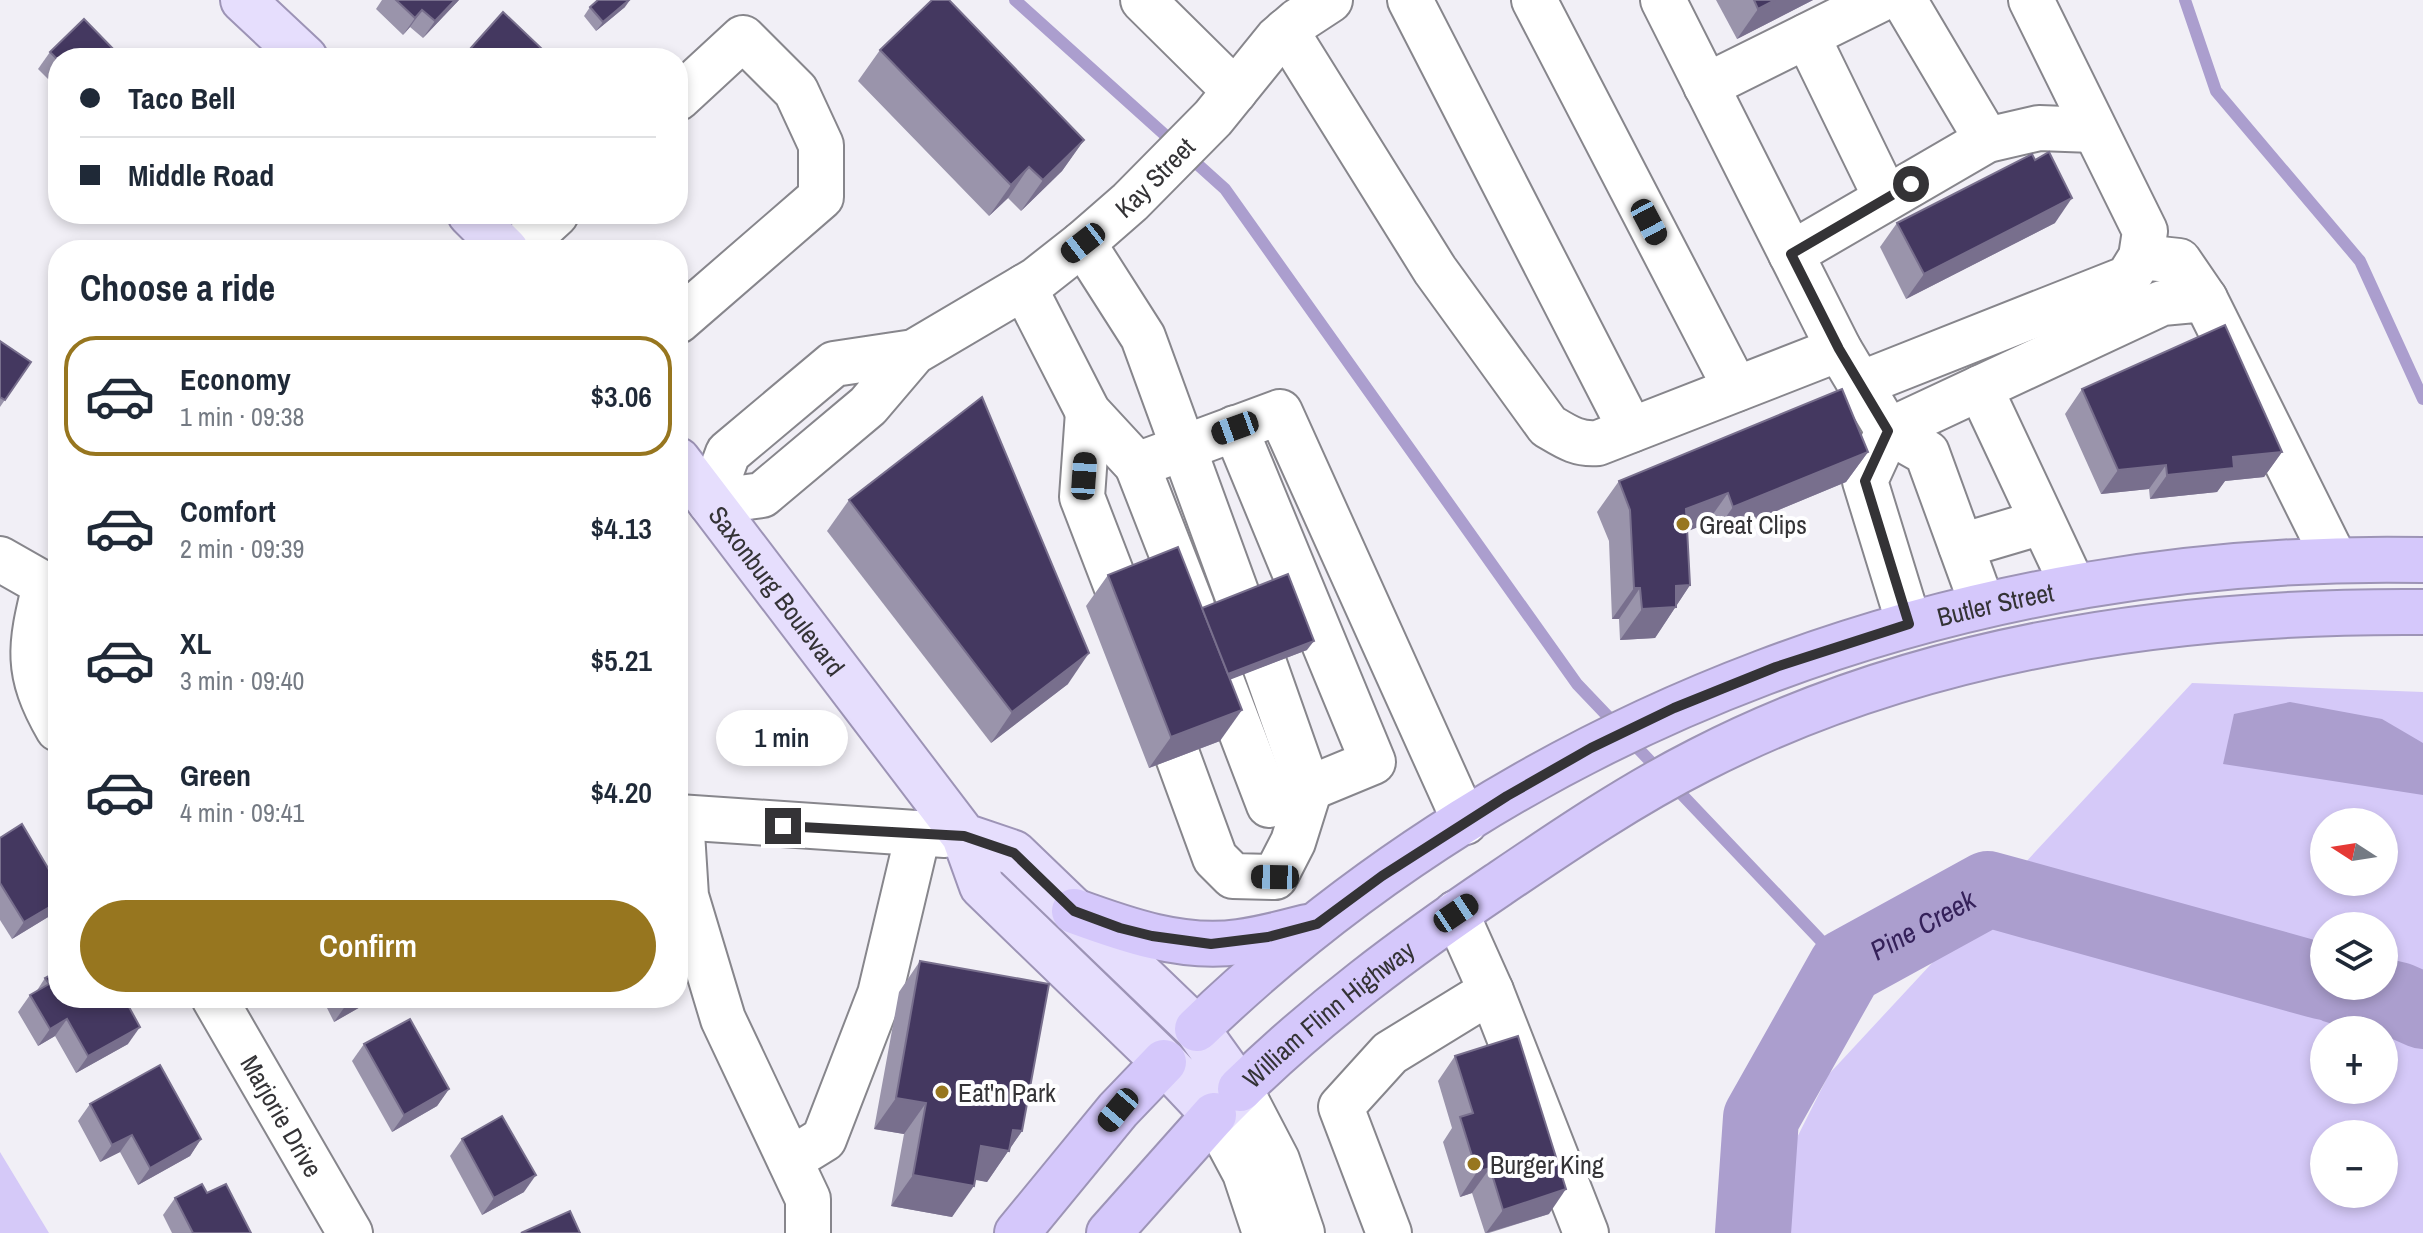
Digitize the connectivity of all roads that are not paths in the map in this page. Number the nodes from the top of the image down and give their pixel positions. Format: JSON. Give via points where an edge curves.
{"nodes":[{"id":1,"x":243,"y":0,"type":"edge"},
{"id":2,"x":1410,"y":0,"type":"edge"},
{"id":3,"x":1534,"y":0,"type":"edge"},
{"id":4,"x":1663,"y":0,"type":"edge"},
{"id":5,"x":1879,"y":0,"type":"edge"},
{"id":6,"x":1904,"y":0,"type":"edge"},
{"id":7,"x":2031,"y":0,"type":"edge"},
{"id":8,"x":1150,"y":3,"type":"edge"},
{"id":9,"x":1307,"y":11,"type":"edge"},
{"id":10,"x":1807,"y":36,"type":"junction"},
{"id":11,"x":294,"y":48,"type":"edge"},
{"id":12,"x":1706,"y":86,"type":"junction"},
{"id":13,"x":688,"y":89,"type":"edge"},
{"id":14,"x":1224,"y":105,"type":"junction"},
{"id":15,"x":2093,"y":130,"type":"junction"},
{"id":16,"x":1987,"y":140,"type":"junction"},
{"id":17,"x":1886,"y":198,"type":"junction"},
{"id":18,"x":480,"y":224,"type":"edge"},
{"id":19,"x":545,"y":224,"type":"edge"},
{"id":20,"x":496,"y":240,"type":"edge"},
{"id":21,"x":528,"y":240,"type":"edge"},
{"id":22,"x":1083,"y":243,"type":"junction"},
{"id":23,"x":1791,"y":254,"type":"junction"},
{"id":24,"x":2141,"y":257,"type":"junction"},
{"id":25,"x":1024,"y":287,"type":"junction"},
{"id":26,"x":2205,"y":299,"type":"junction"},
{"id":27,"x":688,"y":312,"type":"edge"},
{"id":28,"x":1849,"y":366,"type":"junction"},
{"id":29,"x":1980,"y":388,"type":"junction"},
{"id":30,"x":1736,"y":389,"type":"junction"},
{"id":31,"x":1088,"y":412,"type":"junction"},
{"id":32,"x":1235,"y":428,"type":"junction"},
{"id":33,"x":1631,"y":430,"type":"junction"},
{"id":34,"x":1888,"y":431,"type":"junction"},
{"id":35,"x":1182,"y":448,"type":"junction"},
{"id":36,"x":1137,"y":465,"type":"junction"},
{"id":37,"x":688,"y":473,"type":"edge"},
{"id":38,"x":710,"y":502,"type":"junction"},
{"id":39,"x":2042,"y":522,"type":"junction"},
{"id":40,"x":1961,"y":546,"type":"junction"},
{"id":41,"x":0,"y":559,"type":"edge"},
{"id":42,"x":2335,"y":560,"type":"junction"},
{"id":43,"x":2410,"y":560,"type":"edge"},
{"id":44,"x":48,"y":586,"type":"edge"},
{"id":45,"x":2073,"y":586,"type":"junction"},
{"id":46,"x":1119,"y":593,"type":"edge"},
{"id":47,"x":48,"y":598,"type":"edge"},
{"id":48,"x":1239,"y":600,"type":"edge"},
{"id":49,"x":1982,"y":604,"type":"junction"},
{"id":50,"x":2422,"y":612,"type":"edge"},
{"id":51,"x":1196,"y":616,"type":"edge"},
{"id":52,"x":1909,"y":624,"type":"junction"},
{"id":53,"x":1265,"y":666,"type":"edge"},
{"id":54,"x":1222,"y":682,"type":"edge"},
{"id":55,"x":48,"y":712,"type":"edge"},
{"id":56,"x":1178,"y":757,"type":"edge"},
{"id":57,"x":1309,"y":791,"type":"junction"},
{"id":58,"x":688,"y":818,"type":"edge"},
{"id":59,"x":1465,"y":822,"type":"junction"},
{"id":60,"x":918,"y":834,"type":"junction"},
{"id":61,"x":964,"y":836,"type":"junction"},
{"id":62,"x":1538,"y":858,"type":"joint"},
{"id":63,"x":688,"y":903,"type":"edge"},
{"id":64,"x":1074,"y":911,"type":"junction"},
{"id":65,"x":1456,"y":913,"type":"junction"},
{"id":66,"x":1317,"y":924,"type":"junction"},
{"id":67,"x":1491,"y":991,"type":"junction"},
{"id":68,"x":220,"y":1008,"type":"edge"},
{"id":69,"x":1197,"y":1029,"type":"junction"},
{"id":70,"x":1164,"y":1062,"type":"junction"},
{"id":71,"x":1227,"y":1102,"type":"junction"},
{"id":72,"x":790,"y":1160,"type":"junction"},
{"id":73,"x":350,"y":1233,"type":"edge"},
{"id":74,"x":808,"y":1233,"type":"edge"},
{"id":75,"x":1017,"y":1233,"type":"edge"},
{"id":76,"x":1109,"y":1233,"type":"edge"},
{"id":77,"x":1265,"y":1233,"type":"edge"},
{"id":78,"x":1302,"y":1233,"type":"edge"},
{"id":79,"x":1389,"y":1233,"type":"edge"},
{"id":80,"x":1586,"y":1233,"type":"edge"}],
"edges":[{"from":1,"to":11,"type":"main road"},
{"from":2,"to":33,"type":"street"},
{"from":3,"to":30,"type":"street"},
{"from":4,"to":12,"type":"street"},
{"from":5,"to":10,"type":"street"},
{"from":6,"to":16,"type":"street"},
{"from":7,"to":15,"type":"street"},
{"from":8,"to":14,"type":"street"},
{"from":9,"to":14,"type":"street","name":"Kay Street"},
{"from":9,"to":33,"type":"street","via":[[1435,270],[1548,426],[1581,445]]},
{"from":10,"to":12,"type":"street"},
{"from":10,"to":17,"type":"street"},
{"from":12,"to":23,"type":"street"},
{"from":13,"to":27,"type":"street","via":[[743,38],[796,91],[821,145],[821,197]]},
{"from":14,"to":22,"type":"street","name":"Kay Street"},
{"from":15,"to":16,"type":"street","via":[[2039,128]]},
{"from":15,"to":24,"type":"street","via":[[2145,231]]},
{"from":16,"to":17,"type":"street"},
{"from":17,"to":23,"type":"street"},
{"from":18,"to":20,"type":"main road"},
{"from":19,"to":21,"type":"street"},
{"from":22,"to":25,"type":"street","name":"Kay Street"},
{"from":22,"to":35,"type":"street","via":[[1143,337]]},
{"from":23,"to":28,"type":"street"},
{"from":24,"to":26,"type":"street","via":[[2179,261]]},
{"from":24,"to":28,"type":"street","via":[[2128,278]]},
{"from":25,"to":31,"type":"street"},
{"from":25,"to":38,"type":"street","name":"Kay Street","via":[[914,352],[868,406],[762,495]]},
{"from":26,"to":29,"type":"street","via":[[2162,303]]},
{"from":26,"to":42,"type":"street"},
{"from":28,"to":30,"type":"street"},
{"from":28,"to":34,"type":"street"},
{"from":29,"to":34,"type":"street"},
{"from":29,"to":39,"type":"street"},
{"from":30,"to":33,"type":"street"},
{"from":31,"to":36,"type":"street"},
{"from":31,"to":46,"type":"street","via":[[1082,497]]},
{"from":32,"to":35,"type":"street"},
{"from":32,"to":57,"type":"street","via":[[1373,762]]},
{"from":32,"to":59,"type":"street","via":[[1280,412]]},
{"from":34,"to":40,"type":"street","via":[[1927,453]]},
{"from":34,"to":52,"type":"street","via":[[1865,481]]},
{"from":35,"to":36,"type":"street"},
{"from":35,"to":48,"type":"street"},
{"from":36,"to":51,"type":"street"},
{"from":37,"to":38,"type":"main road","name":"Saxonburg Boulevard"},
{"from":38,"to":61,"type":"main road","name":"Saxonburg Boulevard"},
{"from":39,"to":40,"type":"street"},
{"from":39,"to":45,"type":"street"},
{"from":40,"to":49,"type":"street"},
{"from":41,"to":44,"type":"street"},
{"from":42,"to":43,"type":"highway","name":"Butler Street"},
{"from":42,"to":45,"type":"highway","name":"Butler Street","via":[[2185,570]]},
{"from":45,"to":49,"type":"highway","name":"Butler Street"},
{"from":47,"to":55,"type":"street","via":[[32,637],[41,700]]},
{"from":49,"to":52,"type":"highway","name":"Butler Street"},
{"from":50,"to":62,"type":"highway","name":"Butler Street","via":[[2211,619],[1993,654],[1796,716],[1621,804]]},
{"from":52,"to":59,"type":"highway","name":"Butler Street","via":[[1789,662],[1674,708],[1591,748]]},
{"from":53,"to":57,"type":"street"},
{"from":54,"to":57,"type":"street","via":[[1269,805]]},
{"from":56,"to":57,"type":"street","via":[[1215,858],[1233,876],[1275,877]]},
{"from":58,"to":60,"type":"street"},
{"from":59,"to":66,"type":"highway"},
{"from":60,"to":61,"type":"street"},
{"from":60,"to":72,"type":"street","via":[[880,994],[824,1139]]},
{"from":61,"to":64,"type":"main road","via":[[1014,853]]},
{"from":61,"to":70,"type":"main road","name":"Saxonburg Boulevard","via":[[982,886]]},
{"from":62,"to":65,"type":"highway","name":"William Flinn Highway"},
{"from":63,"to":72,"type":"street","via":[[723,1019]]},
{"from":64,"to":66,"type":"highway","via":[[1152,936],[1211,944]]},
{"from":64,"to":69,"type":"main road"},
{"from":65,"to":67,"type":"street"},
{"from":65,"to":71,"type":"highway","name":"William Flinn Highway","via":[[1287,1042]]},
{"from":66,"to":69,"type":"highway"},
{"from":67,"to":79,"type":"street","via":[[1390,1053],[1341,1107]]},
{"from":67,"to":80,"type":"street"},
{"from":68,"to":73,"type":"street","name":"Marjorie Drive"},
{"from":69,"to":70,"type":"main road"},
{"from":69,"to":71,"type":"main road"},
{"from":70,"to":71,"type":"main road","name":"Saxonburg Boulevard"},
{"from":70,"to":75,"type":"highway"},
{"from":71,"to":76,"type":"highway","name":"William Flinn Highway"},
{"from":71,"to":77,"type":"street","via":[[1239,1158]]},
{"from":71,"to":78,"type":"street","via":[[1277,1160]]},
{"from":72,"to":74,"type":"street","via":[[808,1199]]}]}
